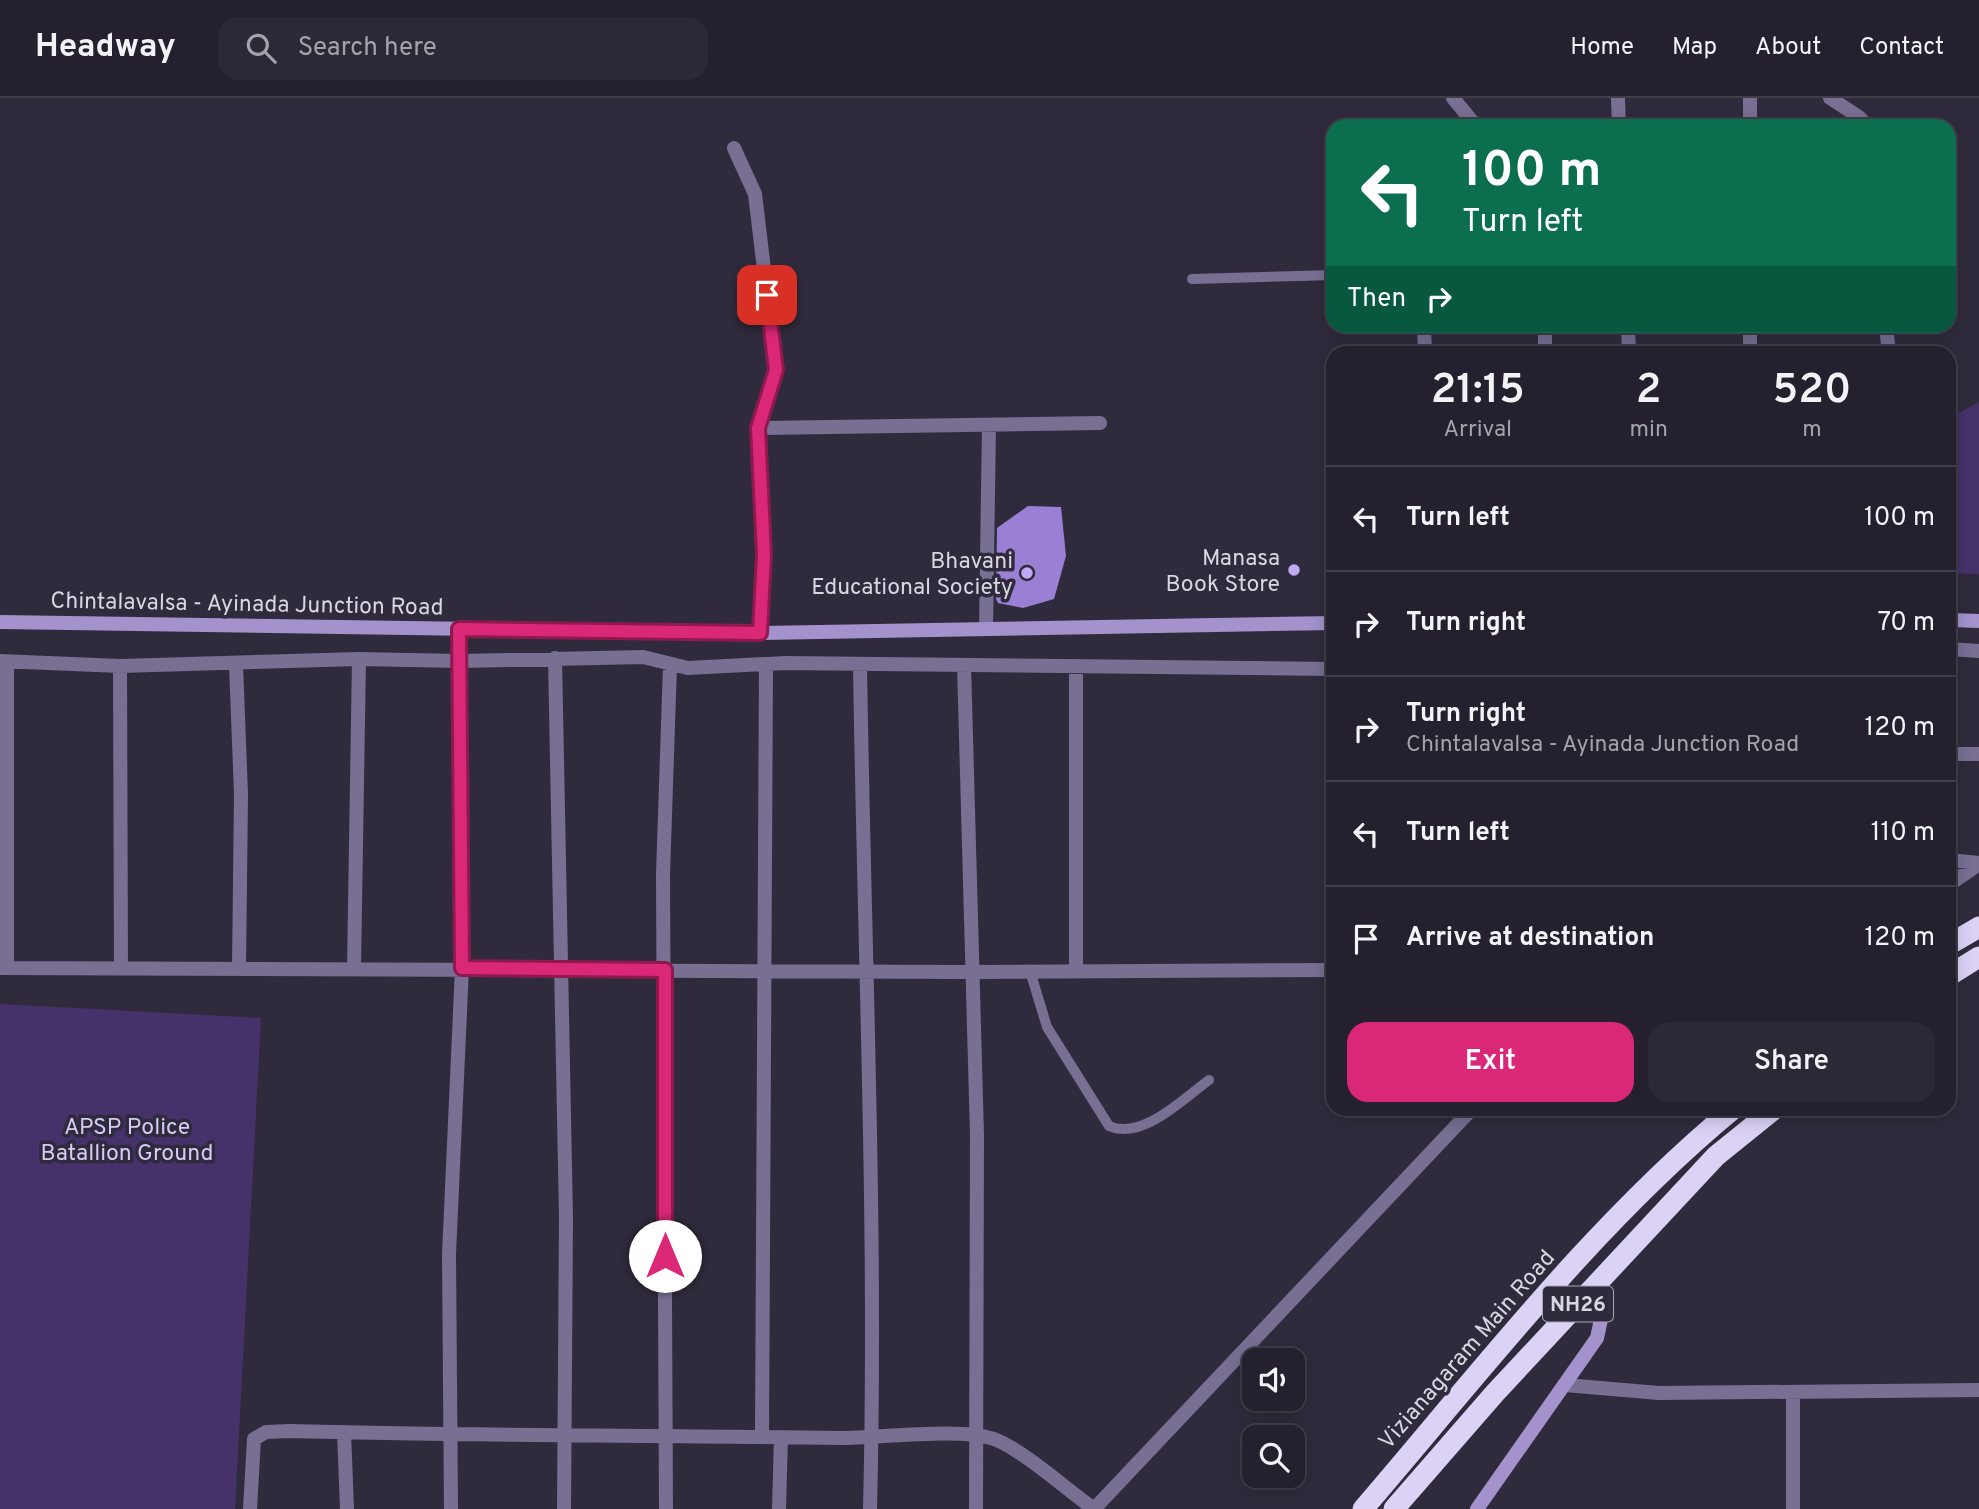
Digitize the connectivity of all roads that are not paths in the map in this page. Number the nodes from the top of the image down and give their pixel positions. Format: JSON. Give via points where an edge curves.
{"nodes":[{"id":1,"x":1453,"y":98,"type":"edge"},
{"id":2,"x":1750,"y":98,"type":"edge"},
{"id":3,"x":1830,"y":98,"type":"edge"},
{"id":4,"x":1618,"y":99,"type":"edge"},
{"id":5,"x":1470,"y":119,"type":"edge"},
{"id":6,"x":1619,"y":119,"type":"edge"},
{"id":7,"x":1750,"y":119,"type":"edge"},
{"id":8,"x":1858,"y":119,"type":"edge"},
{"id":9,"x":734,"y":148,"type":"dead end"},
{"id":10,"x":1326,"y":275,"type":"edge"},
{"id":11,"x":1192,"y":279,"type":"dead end"},
{"id":12,"x":1100,"y":423,"type":"dead end"},
{"id":13,"x":989,"y":425,"type":"junction"},
{"id":14,"x":758,"y":428,"type":"junction"},
{"id":15,"x":1956,"y":620,"type":"edge"},
{"id":16,"x":1979,"y":621,"type":"edge"},
{"id":17,"x":0,"y":622,"type":"edge"},
{"id":18,"x":1326,"y":623,"type":"edge"},
{"id":19,"x":459,"y":629,"type":"junction"},
{"id":20,"x":986,"y":629,"type":"junction"},
{"id":21,"x":760,"y":633,"type":"junction"},
{"id":22,"x":1956,"y":649,"type":"edge"},
{"id":23,"x":1979,"y":651,"type":"edge"},
{"id":24,"x":555,"y":658,"type":"junction"},
{"id":25,"x":359,"y":659,"type":"junction"},
{"id":26,"x":459,"y":661,"type":"junction"},
{"id":27,"x":3,"y":662,"type":"edge"},
{"id":28,"x":236,"y":664,"type":"junction"},
{"id":29,"x":766,"y":664,"type":"junction"},
{"id":30,"x":860,"y":664,"type":"junction"},
{"id":31,"x":964,"y":665,"type":"junction"},
{"id":32,"x":120,"y":666,"type":"junction"},
{"id":33,"x":670,"y":666,"type":"junction"},
{"id":34,"x":1076,"y":666,"type":"junction"},
{"id":35,"x":1326,"y":669,"type":"edge"},
{"id":36,"x":1956,"y":754,"type":"edge"},
{"id":37,"x":1979,"y":754,"type":"edge"},
{"id":38,"x":1956,"y":861,"type":"edge"},
{"id":39,"x":1979,"y":864,"type":"edge"},
{"id":40,"x":1956,"y":880,"type":"edge"},
{"id":41,"x":1979,"y":927,"type":"edge"},
{"id":42,"x":1956,"y":940,"type":"edge"},
{"id":43,"x":1979,"y":957,"type":"edge"},
{"id":44,"x":4,"y":968,"type":"edge"},
{"id":45,"x":121,"y":968,"type":"junction"},
{"id":46,"x":239,"y":968,"type":"junction"},
{"id":47,"x":354,"y":968,"type":"junction"},
{"id":48,"x":462,"y":968,"type":"junction"},
{"id":49,"x":561,"y":969,"type":"junction"},
{"id":50,"x":665,"y":970,"type":"junction"},
{"id":51,"x":766,"y":970,"type":"junction"},
{"id":52,"x":1326,"y":970,"type":"edge"},
{"id":53,"x":864,"y":971,"type":"junction"},
{"id":54,"x":1030,"y":971,"type":"junction"},
{"id":55,"x":1076,"y":971,"type":"junction"},
{"id":56,"x":1956,"y":971,"type":"edge"},
{"id":57,"x":974,"y":972,"type":"junction"},
{"id":58,"x":1209,"y":1080,"type":"dead end"},
{"id":59,"x":1465,"y":1116,"type":"edge"},
{"id":60,"x":1725,"y":1116,"type":"edge"},
{"id":61,"x":1766,"y":1116,"type":"edge"},
{"id":62,"x":1602,"y":1278,"type":"junction"},
{"id":63,"x":1565,"y":1385,"type":"junction"},
{"id":64,"x":1979,"y":1390,"type":"edge"},
{"id":65,"x":1793,"y":1393,"type":"junction"},
{"id":66,"x":345,"y":1432,"type":"junction"},
{"id":67,"x":974,"y":1434,"type":"junction"},
{"id":68,"x":451,"y":1435,"type":"junction"},
{"id":69,"x":664,"y":1435,"type":"junction"},
{"id":70,"x":566,"y":1436,"type":"junction"},
{"id":71,"x":762,"y":1437,"type":"junction"},
{"id":72,"x":781,"y":1437,"type":"junction"},
{"id":73,"x":872,"y":1438,"type":"junction"},
{"id":74,"x":250,"y":1509,"type":"edge"},
{"id":75,"x":347,"y":1509,"type":"edge"},
{"id":76,"x":451,"y":1509,"type":"edge"},
{"id":77,"x":564,"y":1509,"type":"edge"},
{"id":78,"x":666,"y":1509,"type":"edge"},
{"id":79,"x":779,"y":1509,"type":"edge"},
{"id":80,"x":870,"y":1509,"type":"edge"},
{"id":81,"x":976,"y":1509,"type":"edge"},
{"id":82,"x":1363,"y":1509,"type":"edge"},
{"id":83,"x":1394,"y":1509,"type":"edge"},
{"id":84,"x":1476,"y":1509,"type":"edge"},
{"id":85,"x":1793,"y":1509,"type":"edge"}],
"edges":[{"from":1,"to":5,"type":"street"},
{"from":2,"to":7,"type":"street"},
{"from":3,"to":8,"type":"street"},
{"from":4,"to":6,"type":"street"},
{"from":9,"to":14,"type":"street","via":[[755,194],[776,370]]},
{"from":10,"to":11,"type":"lane"},
{"from":12,"to":13,"type":"street"},
{"from":13,"to":14,"type":"street"},
{"from":13,"to":20,"type":"street"},
{"from":14,"to":21,"type":"street","via":[[764,554]]},
{"from":15,"to":16,"type":"main road"},
{"from":17,"to":19,"type":"main road","name":"Chintalavalsa - Ayinada Junction Road"},
{"from":18,"to":20,"type":"main road","name":"Chintalavalsa - Ayinada Junction Road"},
{"from":19,"to":21,"type":"main road","name":"Chintalavalsa - Ayinada Junction Road"},
{"from":19,"to":26,"type":"street"},
{"from":20,"to":21,"type":"main road","name":"Chintalavalsa - Ayinada Junction Road"},
{"from":22,"to":23,"type":"street"},
{"from":24,"to":26,"type":"street"},
{"from":24,"to":33,"type":"street","via":[[643,657]]},
{"from":24,"to":49,"type":"street"},
{"from":25,"to":26,"type":"street"},
{"from":25,"to":28,"type":"street"},
{"from":25,"to":47,"type":"street"},
{"from":26,"to":48,"type":"street"},
{"from":27,"to":32,"type":"street"},
{"from":27,"to":44,"type":"street"},
{"from":28,"to":32,"type":"street"},
{"from":28,"to":46,"type":"street","via":[[241,794]]},
{"from":29,"to":30,"type":"street"},
{"from":29,"to":33,"type":"street"},
{"from":29,"to":51,"type":"street"},
{"from":30,"to":31,"type":"street"},
{"from":30,"to":53,"type":"street"},
{"from":31,"to":34,"type":"street"},
{"from":31,"to":57,"type":"street"},
{"from":32,"to":45,"type":"street"},
{"from":33,"to":50,"type":"street","via":[[663,875]]},
{"from":34,"to":35,"type":"street"},
{"from":34,"to":55,"type":"street"},
{"from":36,"to":37,"type":"street"},
{"from":38,"to":39,"type":"street"},
{"from":39,"to":40,"type":"street"},
{"from":41,"to":42,"type":"highway"},
{"from":43,"to":56,"type":"highway"},
{"from":44,"to":45,"type":"street"},
{"from":45,"to":46,"type":"street"},
{"from":46,"to":47,"type":"street"},
{"from":47,"to":48,"type":"street"},
{"from":48,"to":49,"type":"street"},
{"from":48,"to":68,"type":"street","via":[[449,1254]]},
{"from":49,"to":50,"type":"street"},
{"from":49,"to":70,"type":"street"},
{"from":50,"to":51,"type":"street"},
{"from":50,"to":69,"type":"street"},
{"from":51,"to":53,"type":"street"},
{"from":51,"to":71,"type":"street"},
{"from":52,"to":55,"type":"street"},
{"from":53,"to":57,"type":"street"},
{"from":53,"to":73,"type":"street","via":[[872,1168]]},
{"from":54,"to":55,"type":"street"},
{"from":54,"to":57,"type":"street"},
{"from":54,"to":58,"type":"lane","via":[[1047,1027],[1109,1126],[1124,1129],[1150,1122]]},
{"from":57,"to":67,"type":"street"},
{"from":59,"to":67,"type":"street","via":[[1094,1509],[1007,1446]]},
{"from":60,"to":82,"type":"highway","name":"Vizianagaram Main Road","number":"NH26","via":[[1690,1144],[1578,1260]]},
{"from":61,"to":62,"type":"highway","number":"NH26","via":[[1716,1156]]},
{"from":62,"to":63,"type":"main road","via":[[1601,1328]]},
{"from":62,"to":83,"type":"highway","number":"NH26"},
{"from":63,"to":65,"type":"street","via":[[1659,1393]]},
{"from":63,"to":84,"type":"main road"},
{"from":64,"to":65,"type":"street"},
{"from":65,"to":85,"type":"street"},
{"from":66,"to":68,"type":"street"},
{"from":66,"to":74,"type":"street","via":[[258,1434],[252,1448]]},
{"from":66,"to":75,"type":"street"},
{"from":67,"to":73,"type":"street"},
{"from":67,"to":81,"type":"street"},
{"from":68,"to":70,"type":"street"},
{"from":68,"to":76,"type":"street"},
{"from":69,"to":70,"type":"street"},
{"from":69,"to":71,"type":"street"},
{"from":69,"to":78,"type":"street"},
{"from":70,"to":77,"type":"street"},
{"from":71,"to":72,"type":"street"},
{"from":72,"to":73,"type":"street"},
{"from":72,"to":79,"type":"street"},
{"from":73,"to":80,"type":"street"}]}
